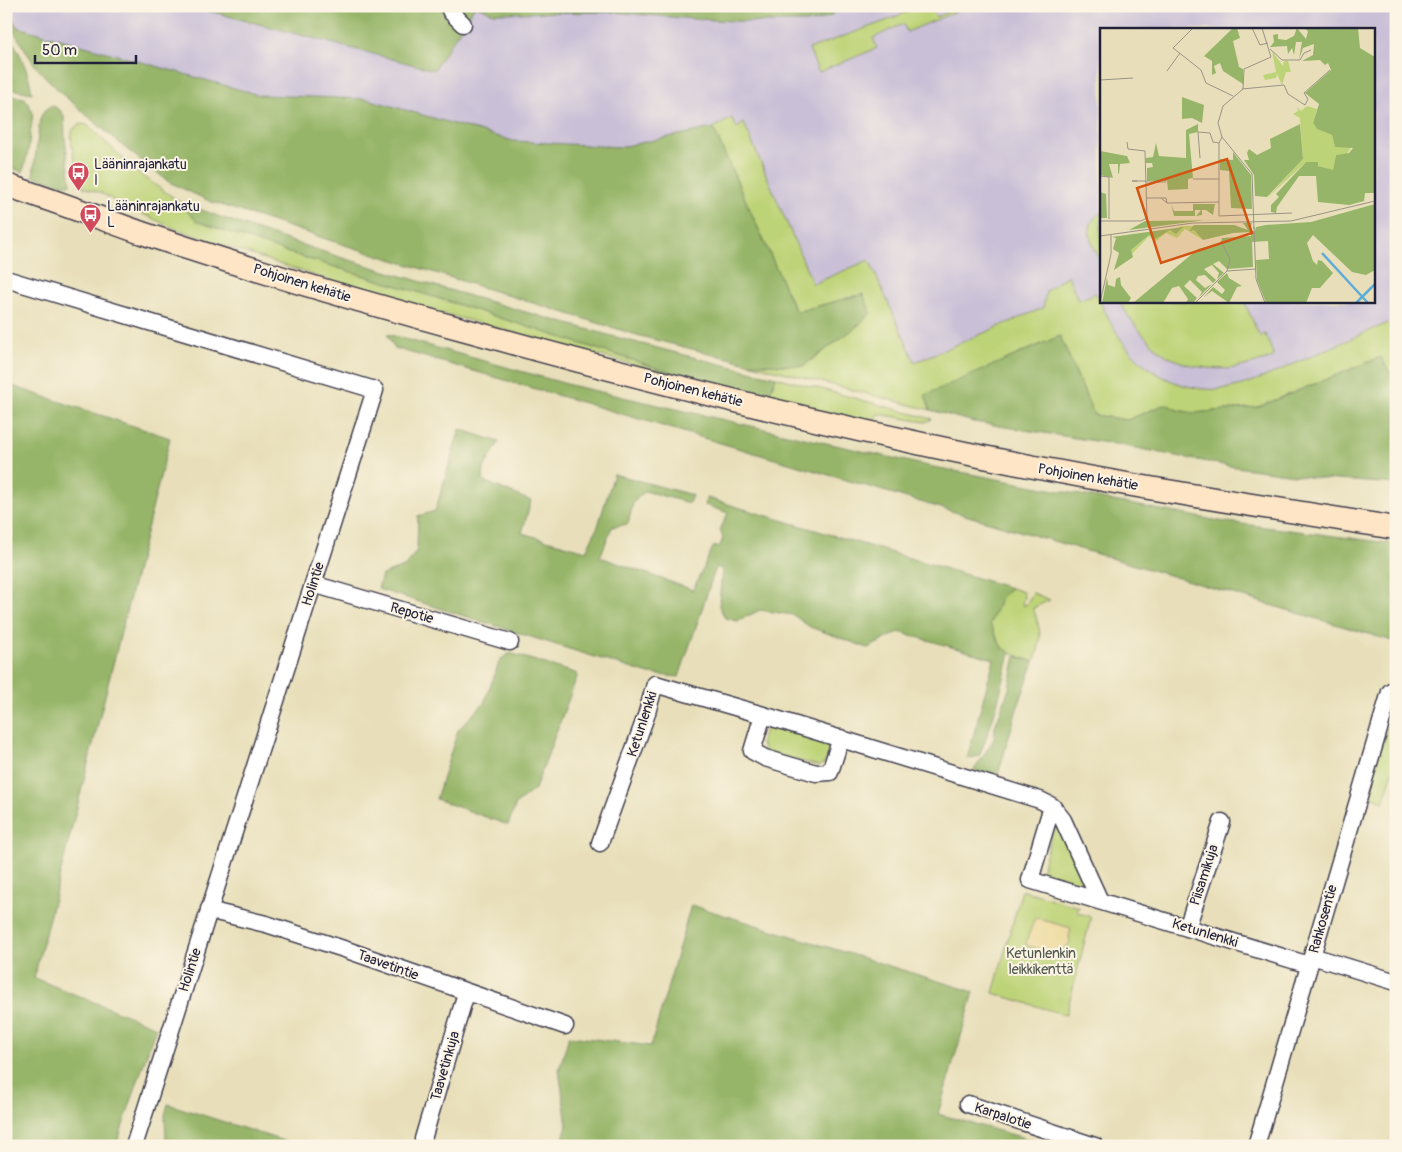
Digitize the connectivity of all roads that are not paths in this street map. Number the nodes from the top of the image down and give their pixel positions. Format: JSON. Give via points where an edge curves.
{"nodes":[{"id":1,"x":448,"y":6,"type":"edge"},
{"id":2,"x":463,"y":24,"type":"dead end"},
{"id":3,"x":6,"y":185,"type":"edge"},
{"id":4,"x":6,"y":278,"type":"edge"},
{"id":5,"x":1396,"y":528,"type":"edge"},
{"id":6,"x":313,"y":584,"type":"junction"},
{"id":7,"x":510,"y":642,"type":"dead end"},
{"id":8,"x":1393,"y":690,"type":"edge"},
{"id":9,"x":763,"y":715,"type":"junction"},
{"id":10,"x":841,"y":738,"type":"junction"},
{"id":11,"x":1052,"y":806,"type":"junction"},
{"id":12,"x":1222,"y":822,"type":"dead end"},
{"id":13,"x":600,"y":843,"type":"dead end"},
{"id":14,"x":1100,"y":901,"type":"junction"},
{"id":15,"x":209,"y":909,"type":"junction"},
{"id":16,"x":1187,"y":928,"type":"junction"},
{"id":17,"x":1311,"y":960,"type":"junction"},
{"id":18,"x":1396,"y":982,"type":"edge"},
{"id":19,"x":466,"y":993,"type":"junction"},
{"id":20,"x":565,"y":1026,"type":"dead end"},
{"id":21,"x":968,"y":1104,"type":"dead end"},
{"id":22,"x":423,"y":1138,"type":"dead end"},
{"id":23,"x":134,"y":1146,"type":"edge"},
{"id":24,"x":1095,"y":1146,"type":"edge"},
{"id":25,"x":1256,"y":1146,"type":"edge"}],
"edges":[{"from":1,"to":2,"type":"street"},
{"from":3,"to":5,"type":"main road","name":"Pohjoinen kehätie","via":[[143,233],[342,295],[565,358],[768,409],[984,458]]},
{"from":4,"to":6,"type":"street","name":"Holintie","via":[[375,390]]},
{"from":6,"to":7,"type":"street","name":"Repotie"},
{"from":6,"to":15,"type":"street","name":"Holintie"},
{"from":8,"to":17,"type":"street","name":"Rahkosentie"},
{"from":9,"to":10,"type":"street","name":"Ketunlenkki"},
{"from":9,"to":10,"type":"street","via":[[752,751],[764,758],[816,772],[830,772]]},
{"from":9,"to":13,"type":"street","name":"Ketunlenkki","via":[[655,684]]},
{"from":10,"to":11,"type":"street","name":"Ketunlenkki"},
{"from":11,"to":14,"type":"street","via":[[1063,820]]},
{"from":11,"to":14,"type":"street","name":"Ketunlenkki","via":[[1030,880]]},
{"from":12,"to":16,"type":"street","name":"Piisamikuja"},
{"from":14,"to":16,"type":"street","name":"Ketunlenkki"},
{"from":15,"to":19,"type":"street","name":"Taavetintie","via":[[347,950]]},
{"from":15,"to":23,"type":"street","name":"Holintie"},
{"from":16,"to":17,"type":"street","name":"Ketunlenkki"},
{"from":17,"to":18,"type":"street","name":"Ketunlenkki"},
{"from":17,"to":25,"type":"street","name":"Rahkosentie"},
{"from":19,"to":20,"type":"street","name":"Taavetintie"},
{"from":19,"to":22,"type":"street","name":"Taavetinkuja"},
{"from":21,"to":24,"type":"street","name":"Karpalotie"}]}
